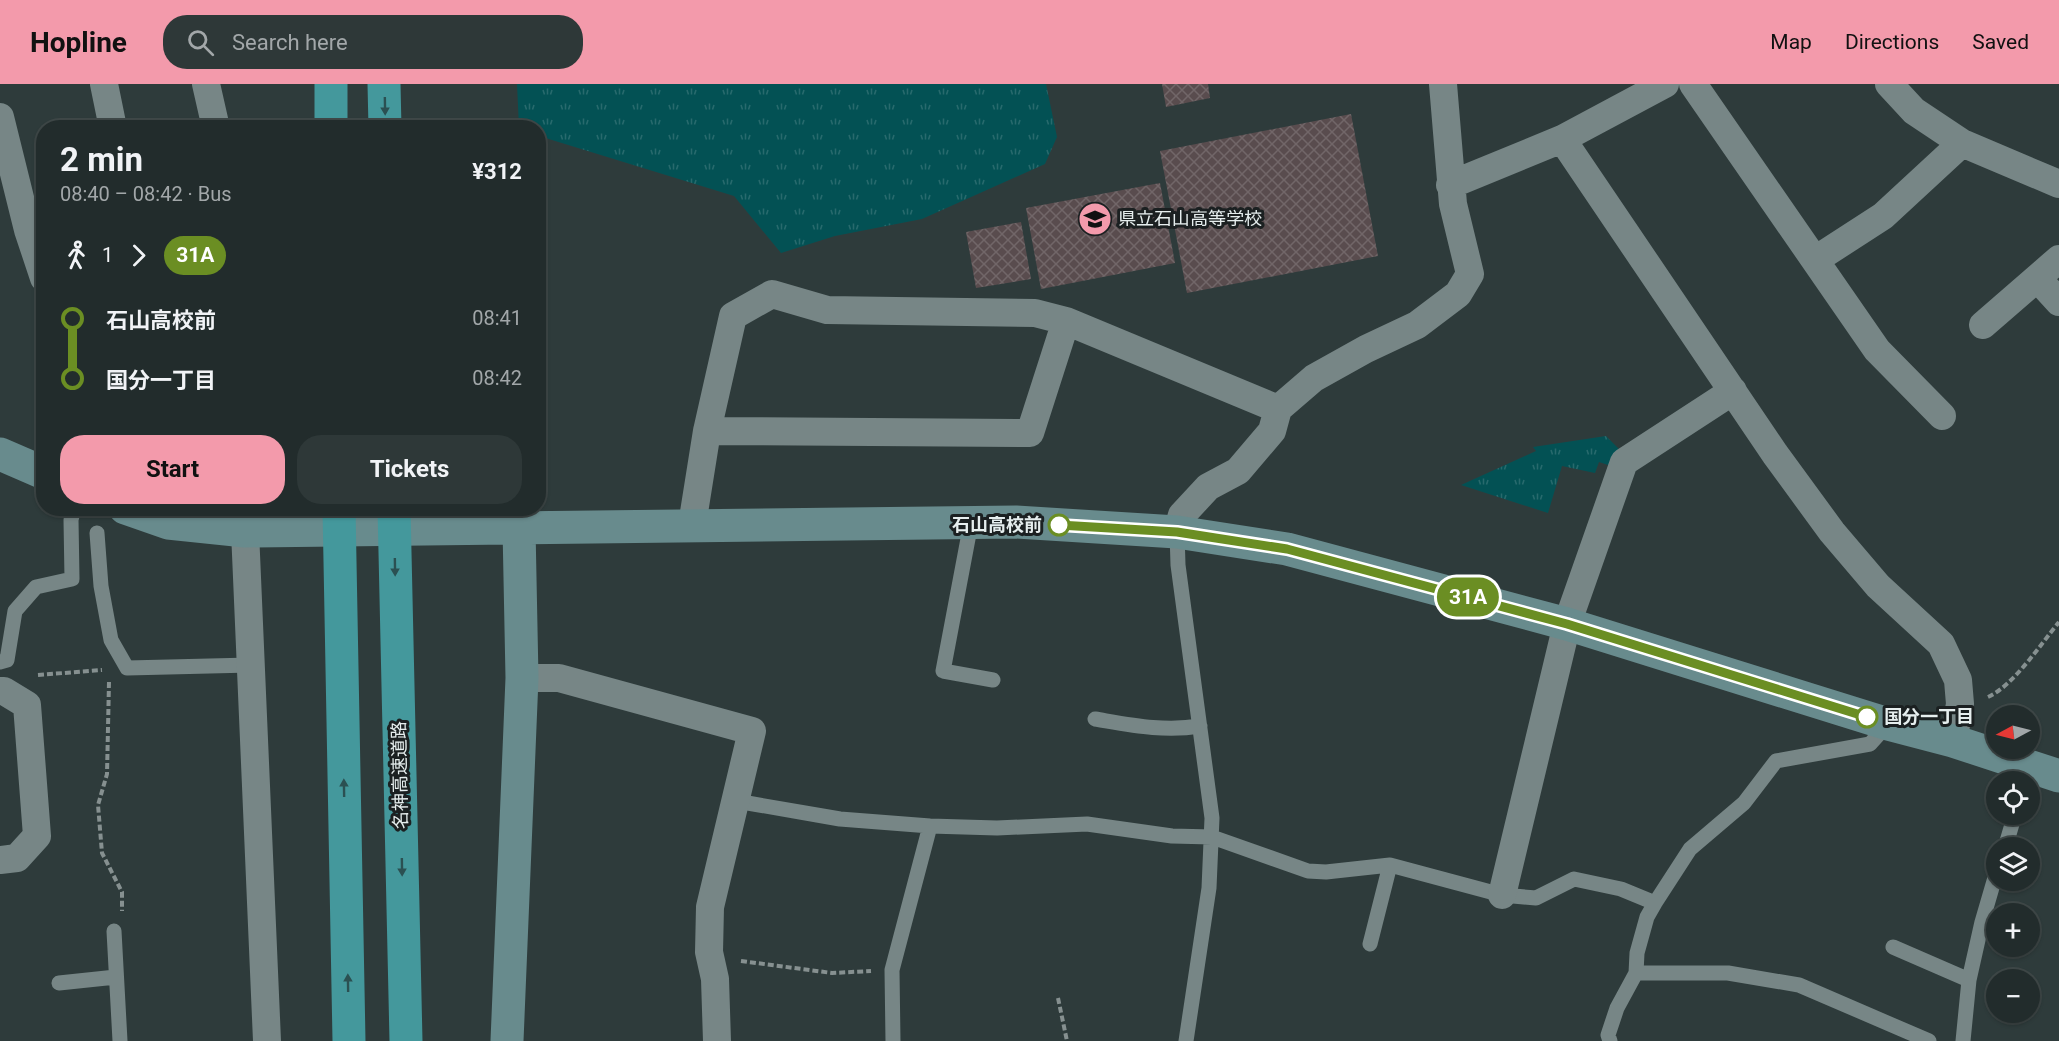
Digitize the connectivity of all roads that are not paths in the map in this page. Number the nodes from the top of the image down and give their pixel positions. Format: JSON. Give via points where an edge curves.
{"nodes":[{"id":1,"x":104,"y":84,"type":"edge"},
{"id":2,"x":206,"y":84,"type":"edge"},
{"id":3,"x":331,"y":84,"type":"edge"},
{"id":4,"x":384,"y":84,"type":"edge"},
{"id":5,"x":1443,"y":84,"type":"edge"},
{"id":6,"x":1665,"y":84,"type":"edge"},
{"id":7,"x":1693,"y":84,"type":"edge"},
{"id":8,"x":1889,"y":84,"type":"edge"},
{"id":9,"x":0,"y":117,"type":"edge"},
{"id":10,"x":111,"y":120,"type":"edge"},
{"id":11,"x":214,"y":120,"type":"edge"},
{"id":12,"x":331,"y":120,"type":"edge"},
{"id":13,"x":385,"y":120,"type":"edge"},
{"id":14,"x":1562,"y":139,"type":"junction"},
{"id":15,"x":1962,"y":143,"type":"junction"},
{"id":16,"x":2059,"y":184,"type":"edge"},
{"id":17,"x":1450,"y":185,"type":"junction"},
{"id":18,"x":36,"y":254,"type":"edge"},
{"id":19,"x":2059,"y":259,"type":"edge"},
{"id":20,"x":1815,"y":260,"type":"junction"},
{"id":21,"x":2038,"y":279,"type":"junction"},
{"id":22,"x":2059,"y":302,"type":"edge"},
{"id":23,"x":1066,"y":321,"type":"junction"},
{"id":24,"x":1983,"y":325,"type":"dead end"},
{"id":25,"x":1733,"y":391,"type":"junction"},
{"id":26,"x":1278,"y":408,"type":"junction"},
{"id":27,"x":1942,"y":416,"type":"dead end"},
{"id":28,"x":707,"y":431,"type":"junction"},
{"id":29,"x":6,"y":456,"type":"edge"},
{"id":30,"x":36,"y":469,"type":"edge"},
{"id":31,"x":72,"y":516,"type":"edge"},
{"id":32,"x":148,"y":516,"type":"edge"},
{"id":33,"x":339,"y":516,"type":"edge"},
{"id":34,"x":394,"y":516,"type":"edge"},
{"id":35,"x":971,"y":523,"type":"junction"},
{"id":36,"x":235,"y":525,"type":"edge"},
{"id":37,"x":692,"y":525,"type":"junction"},
{"id":38,"x":519,"y":528,"type":"junction"},
{"id":39,"x":1177,"y":532,"type":"junction"},
{"id":40,"x":97,"y":533,"type":"dead end"},
{"id":41,"x":1567,"y":624,"type":"junction"},
{"id":42,"x":0,"y":662,"type":"edge"},
{"id":43,"x":251,"y":665,"type":"junction"},
{"id":44,"x":522,"y":678,"type":"junction"},
{"id":45,"x":993,"y":680,"type":"dead end"},
{"id":46,"x":7,"y":694,"type":"edge"},
{"id":47,"x":1095,"y":719,"type":"dead end"},
{"id":48,"x":1888,"y":724,"type":"junction"},
{"id":49,"x":1200,"y":726,"type":"junction"},
{"id":50,"x":1953,"y":741,"type":"junction"},
{"id":51,"x":2028,"y":771,"type":"edge"},
{"id":52,"x":736,"y":801,"type":"junction"},
{"id":53,"x":930,"y":826,"type":"junction"},
{"id":54,"x":1212,"y":837,"type":"junction"},
{"id":55,"x":0,"y":860,"type":"edge"},
{"id":56,"x":1390,"y":865,"type":"junction"},
{"id":57,"x":1991,"y":891,"type":"edge"},
{"id":58,"x":1502,"y":895,"type":"junction"},
{"id":59,"x":1655,"y":903,"type":"junction"},
{"id":60,"x":114,"y":931,"type":"road end"},
{"id":61,"x":1370,"y":944,"type":"dead end"},
{"id":62,"x":1893,"y":947,"type":"dead end"},
{"id":63,"x":1636,"y":973,"type":"junction"},
{"id":64,"x":116,"y":978,"type":"junction"},
{"id":65,"x":1969,"y":980,"type":"junction"},
{"id":66,"x":59,"y":983,"type":"dead end"},
{"id":67,"x":120,"y":1041,"type":"edge"},
{"id":68,"x":267,"y":1041,"type":"edge"},
{"id":69,"x":350,"y":1041,"type":"edge"},
{"id":70,"x":406,"y":1041,"type":"edge"},
{"id":71,"x":507,"y":1041,"type":"edge"},
{"id":72,"x":717,"y":1041,"type":"edge"},
{"id":73,"x":893,"y":1041,"type":"edge"},
{"id":74,"x":1186,"y":1041,"type":"edge"},
{"id":75,"x":1610,"y":1041,"type":"edge"},
{"id":76,"x":1929,"y":1041,"type":"edge"},
{"id":77,"x":1963,"y":1041,"type":"edge"}],
"edges":[{"from":1,"to":10,"type":"street"},
{"from":2,"to":11,"type":"street"},
{"from":3,"to":12,"type":"highway"},
{"from":4,"to":13,"type":"highway","one_way":true},
{"from":5,"to":17,"type":"street"},
{"from":6,"to":14,"type":"street"},
{"from":7,"to":20,"type":"street"},
{"from":8,"to":15,"type":"street","via":[[1914,111]]},
{"from":9,"to":18,"type":"street"},
{"from":14,"to":17,"type":"street"},
{"from":14,"to":25,"type":"street"},
{"from":15,"to":16,"type":"street"},
{"from":15,"to":20,"type":"street","via":[[1883,216]]},
{"from":17,"to":26,"type":"street","via":[[1470,274],[1458,294],[1417,325],[1314,378]]},
{"from":19,"to":21,"type":"street"},
{"from":20,"to":27,"type":"street","via":[[1877,350]]},
{"from":21,"to":22,"type":"street"},
{"from":21,"to":24,"type":"street"},
{"from":23,"to":26,"type":"street"},
{"from":23,"to":28,"type":"street","via":[[1030,433]]},
{"from":23,"to":28,"type":"street","via":[[1035,314],[827,310],[772,294],[733,316]]},
{"from":25,"to":41,"type":"street","via":[[1624,462]]},
{"from":25,"to":50,"type":"street","via":[[1832,532],[1878,586],[1941,644],[1958,680],[1960,704]]},
{"from":26,"to":39,"type":"street","via":[[1272,431],[1238,471],[1208,487],[1182,515]]},
{"from":28,"to":37,"type":"street"},
{"from":29,"to":30,"type":"street"},
{"from":31,"to":42,"type":"lane","via":[[72,579],[36,587],[15,611],[7,660]]},
{"from":32,"to":36,"type":"street","via":[[168,523]]},
{"from":69,"to":33,"type":"highway","one_way":true},
{"from":34,"to":70,"type":"highway","name":"名神高速道路","one_way":true},
{"from":35,"to":37,"type":"street"},
{"from":35,"to":39,"type":"street"},
{"from":35,"to":45,"type":"lane","via":[[944,671]]},
{"from":36,"to":38,"type":"street"},
{"from":36,"to":43,"type":"street"},
{"from":37,"to":38,"type":"street"},
{"from":38,"to":44,"type":"street"},
{"from":39,"to":41,"type":"street","via":[[1287,549]]},
{"from":39,"to":49,"type":"lane"},
{"from":40,"to":43,"type":"lane","via":[[111,640],[127,668]]},
{"from":41,"to":48,"type":"street"},
{"from":41,"to":58,"type":"street"},
{"from":43,"to":68,"type":"street"},
{"from":44,"to":52,"type":"street","via":[[559,678],[752,731]]},
{"from":44,"to":71,"type":"street"},
{"from":46,"to":55,"type":"street","via":[[27,705],[37,836],[17,858]]},
{"from":47,"to":49,"type":"lane","via":[[1145,728]]},
{"from":48,"to":50,"type":"street"},
{"from":48,"to":59,"type":"lane","via":[[1870,744],[1776,761],[1744,803],[1690,849]]},
{"from":49,"to":54,"type":"lane"},
{"from":50,"to":51,"type":"street"},
{"from":52,"to":53,"type":"lane","via":[[840,819]]},
{"from":52,"to":72,"type":"street","via":[[710,907],[709,952],[715,979]]},
{"from":53,"to":54,"type":"lane","via":[[1087,824],[1172,836]]},
{"from":53,"to":73,"type":"lane","via":[[892,970]]},
{"from":54,"to":56,"type":"lane","via":[[1308,871]]},
{"from":54,"to":74,"type":"lane","via":[[1209,888]]},
{"from":56,"to":58,"type":"lane"},
{"from":56,"to":61,"type":"lane"},
{"from":57,"to":65,"type":"lane"},
{"from":58,"to":59,"type":"lane","via":[[1536,898],[1574,879],[1621,889]]},
{"from":59,"to":63,"type":"lane","via":[[1637,953]]},
{"from":60,"to":64,"type":"lane"},
{"from":62,"to":65,"type":"lane"},
{"from":63,"to":75,"type":"lane","via":[[1617,1008],[1608,1035]]},
{"from":63,"to":76,"type":"lane","via":[[1728,973],[1799,985]]},
{"from":64,"to":66,"type":"lane"},
{"from":64,"to":67,"type":"lane"},
{"from":65,"to":77,"type":"lane"}]}
